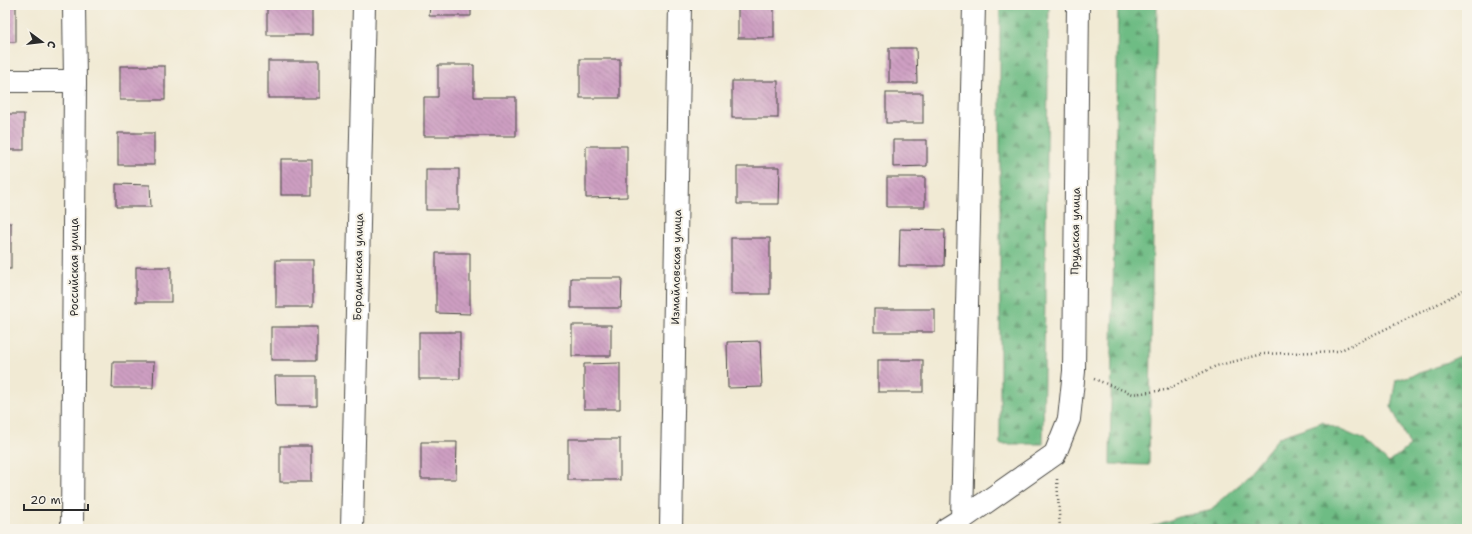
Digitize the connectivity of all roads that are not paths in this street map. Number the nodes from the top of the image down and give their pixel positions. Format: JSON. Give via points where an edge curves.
{"nodes":[{"id":1,"x":74,"y":5,"type":"edge"},
{"id":2,"x":364,"y":5,"type":"edge"},
{"id":3,"x":680,"y":5,"type":"edge"},
{"id":4,"x":974,"y":5,"type":"edge"},
{"id":5,"x":1078,"y":5,"type":"edge"},
{"id":6,"x":5,"y":81,"type":"edge"},
{"id":7,"x":75,"y":81,"type":"junction"},
{"id":8,"x":954,"y":524,"type":"edge"},
{"id":9,"x":72,"y":529,"type":"edge"},
{"id":10,"x":352,"y":529,"type":"edge"},
{"id":11,"x":672,"y":529,"type":"edge"}],
"edges":[{"from":1,"to":7,"type":"street","name":"Российская улица"},
{"from":2,"to":10,"type":"street","name":"Бородинская улица"},
{"from":3,"to":11,"type":"street","name":"Измайловская улица"},
{"from":4,"to":8,"type":"street"},
{"from":5,"to":8,"type":"street","name":"Прудская улица","via":[[1074,371],[1068,419],[1055,454]]},
{"from":6,"to":7,"type":"street"},
{"from":7,"to":9,"type":"street","name":"Российская улица"}]}
